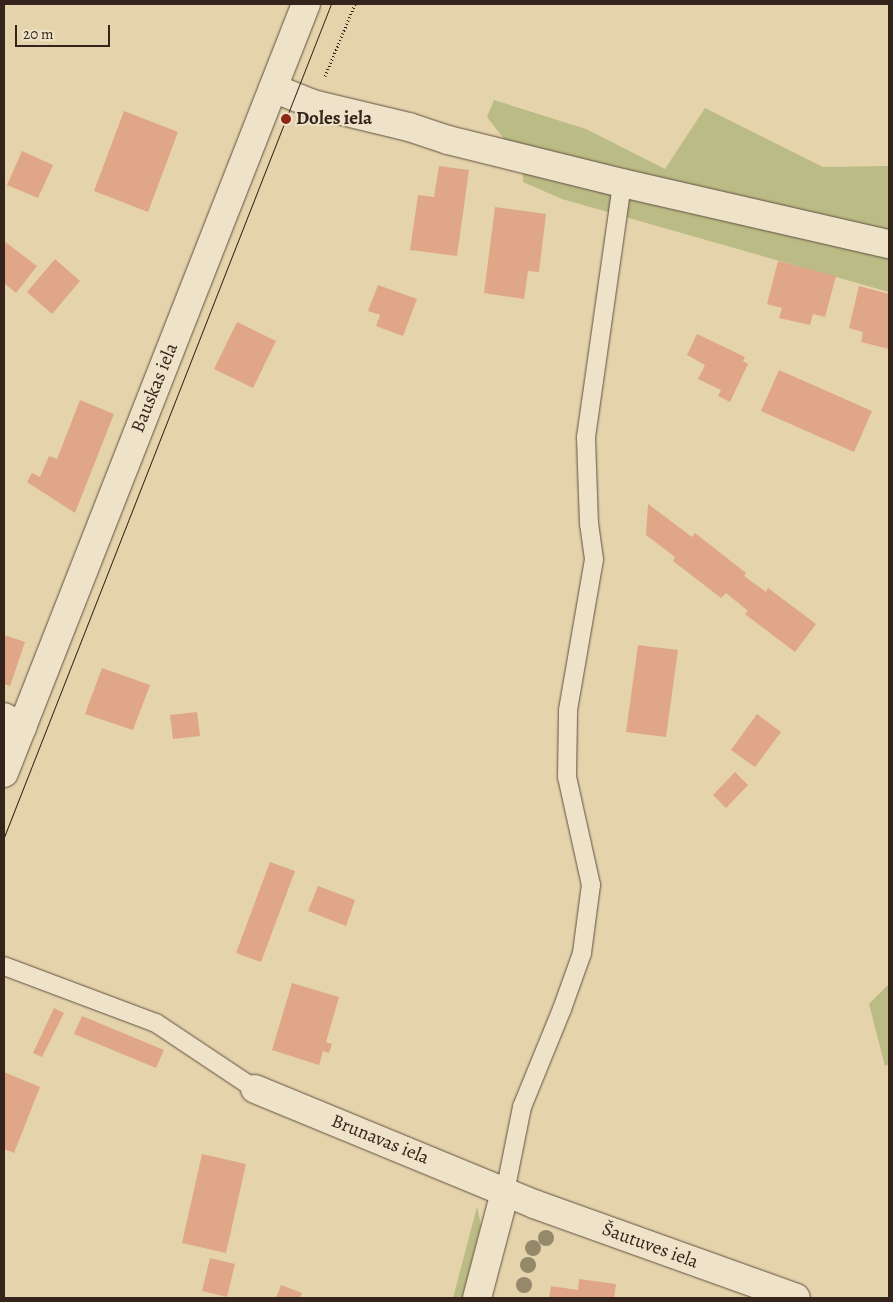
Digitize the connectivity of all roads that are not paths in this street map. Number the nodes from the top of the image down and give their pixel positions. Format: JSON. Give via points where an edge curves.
{"nodes":[{"id":1,"x":306,"y":4,"type":"edge"},
{"id":2,"x":273,"y":88,"type":"junction"},
{"id":3,"x":622,"y":183,"type":"junction"},
{"id":4,"x":889,"y":244,"type":"edge"},
{"id":5,"x":13,"y":722,"type":"edge"},
{"id":6,"x":4,"y":773,"type":"edge"},
{"id":7,"x":4,"y":966,"type":"edge"},
{"id":8,"x":255,"y":1088,"type":"joint"},
{"id":9,"x":506,"y":1192,"type":"junction"},
{"id":10,"x":477,"y":1298,"type":"edge"},
{"id":11,"x":796,"y":1298,"type":"edge"}],
"edges":[{"from":1,"to":2,"type":"street","name":"Bauskas iela"},
{"from":2,"to":3,"type":"street","via":[[313,104]]},
{"from":2,"to":5,"type":"street","name":"Bauskas iela"},
{"from":3,"to":4,"type":"street"},
{"from":3,"to":9,"type":"lane","via":[[586,437],[589,524],[594,559],[568,710],[567,777],[591,884],[582,953],[522,1107]]},
{"from":5,"to":6,"type":"street","name":"Bauskas iela"},
{"from":7,"to":8,"type":"lane","via":[[156,1023]]},
{"from":8,"to":9,"type":"street","name":"Brunavas iela"},
{"from":9,"to":10,"type":"street"},
{"from":9,"to":11,"type":"street","name":"Šautuves iela"}]}
